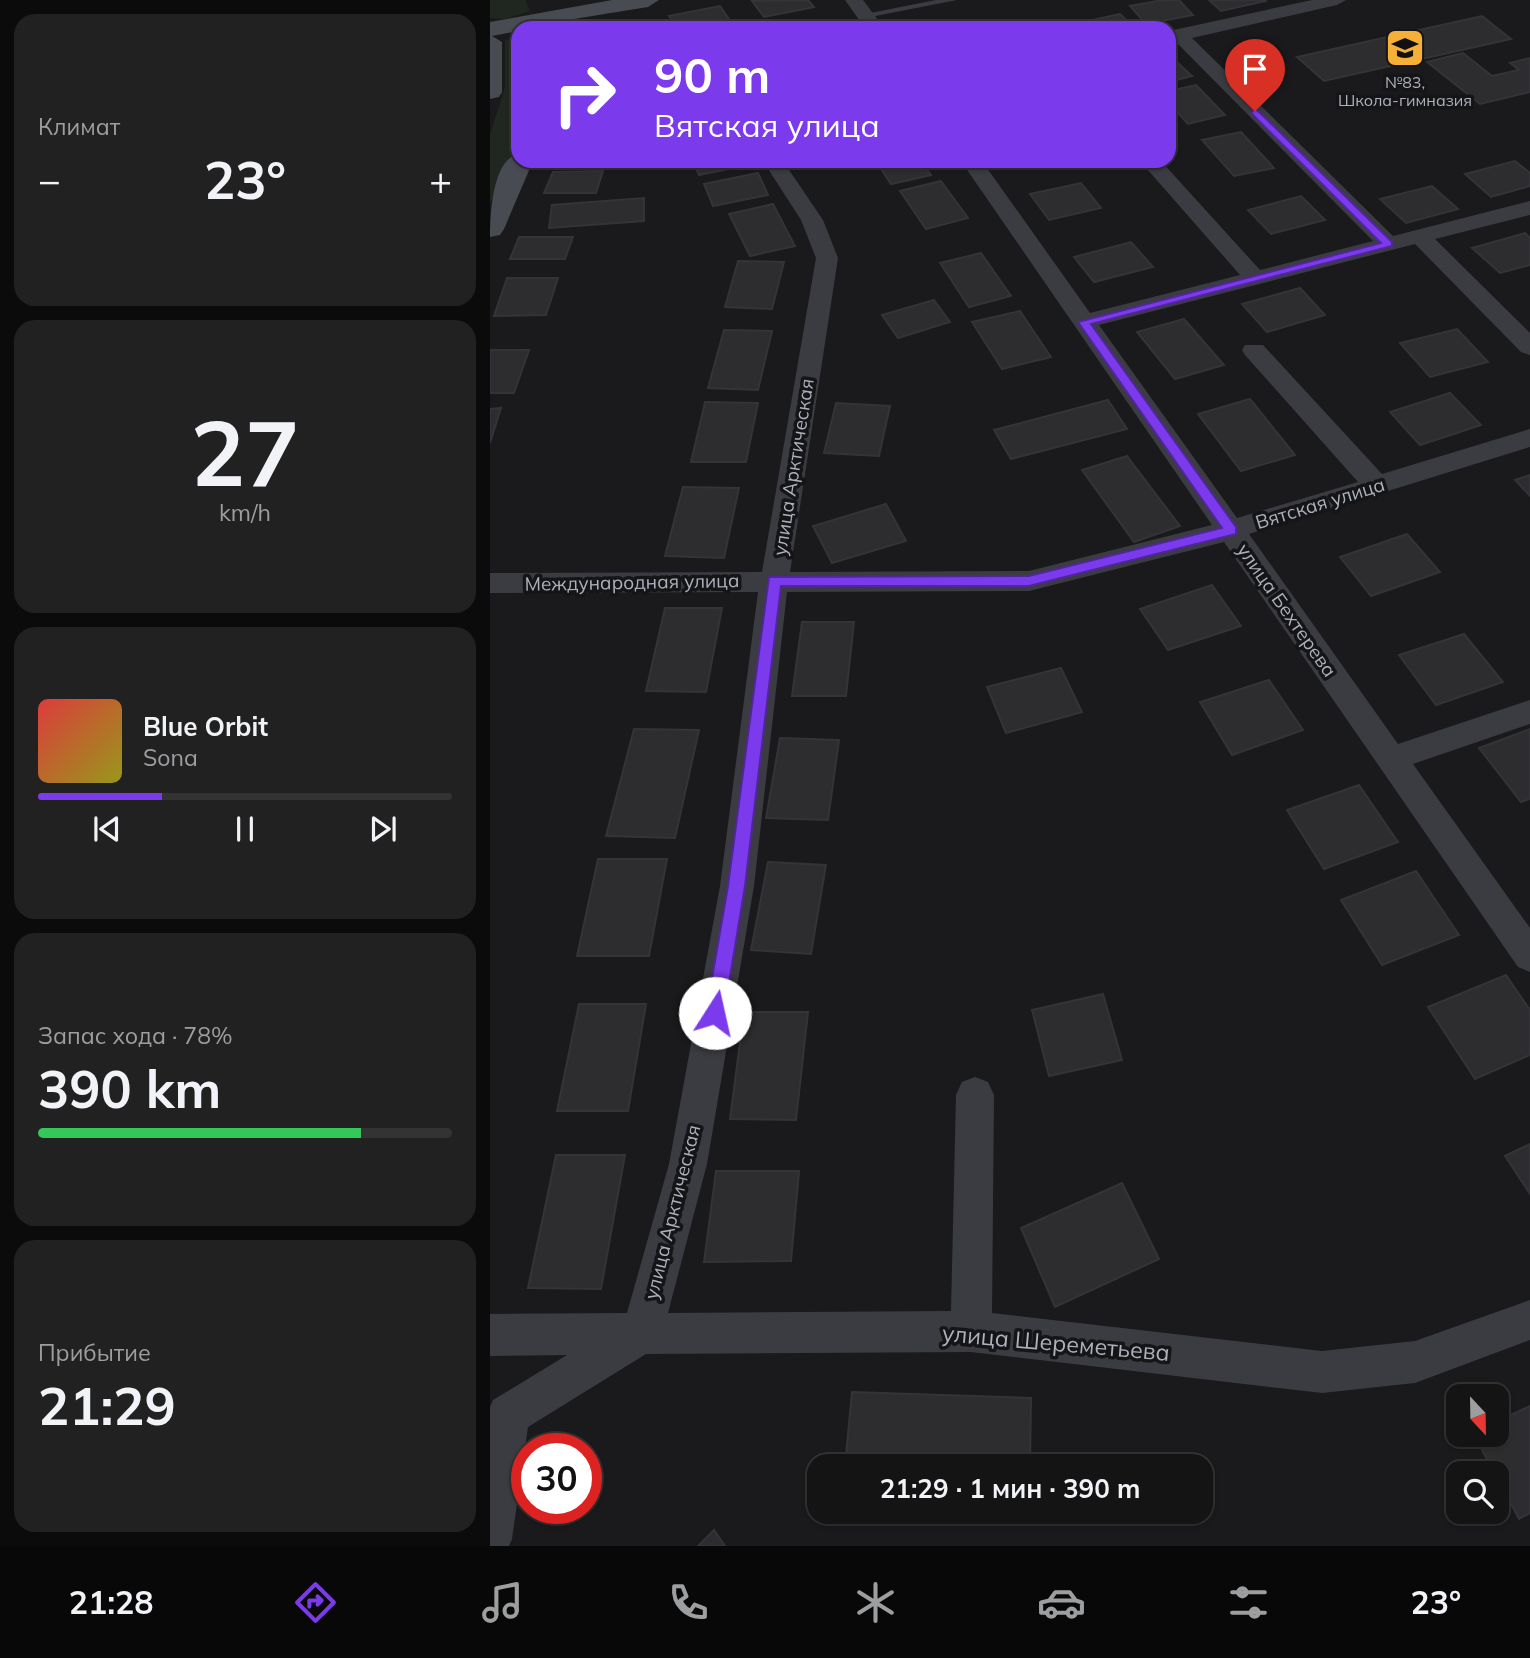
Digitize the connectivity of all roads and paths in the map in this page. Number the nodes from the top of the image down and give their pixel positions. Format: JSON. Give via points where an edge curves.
{"nodes":[{"id":1,"x":648,"y":0,"type":"edge"},
{"id":2,"x":953,"y":0,"type":"edge"},
{"id":3,"x":1337,"y":0,"type":"edge"},
{"id":4,"x":865,"y":14,"type":"edge"},
{"id":5,"x":541,"y":16,"type":"edge"},
{"id":6,"x":521,"y":21,"type":"edge"},
{"id":7,"x":511,"y":24,"type":"edge"},
{"id":8,"x":490,"y":29,"type":"edge"},
{"id":9,"x":1176,"y":36,"type":"edge"},
{"id":10,"x":1176,"y":38,"type":"edge"},
{"id":11,"x":490,"y":42,"type":"edge"},
{"id":12,"x":490,"y":92,"type":"edge"},
{"id":13,"x":517,"y":168,"type":"edge"},
{"id":14,"x":778,"y":168,"type":"edge"},
{"id":15,"x":976,"y":168,"type":"edge"},
{"id":16,"x":1156,"y":168,"type":"edge"},
{"id":17,"x":1530,"y":208,"type":"edge"},
{"id":18,"x":490,"y":229,"type":"edge"},
{"id":19,"x":1419,"y":236,"type":"junction"},
{"id":20,"x":1388,"y":244,"type":"junction"},
{"id":21,"x":1255,"y":278,"type":"junction"},
{"id":22,"x":1084,"y":322,"type":"junction"},
{"id":23,"x":1530,"y":348,"type":"edge"},
{"id":24,"x":1254,"y":350,"type":"dead end"},
{"id":25,"x":1530,"y":438,"type":"edge"},
{"id":26,"x":1376,"y":485,"type":"junction"},
{"id":27,"x":1231,"y":530,"type":"junction"},
{"id":28,"x":774,"y":581,"type":"junction"},
{"id":29,"x":490,"y":583,"type":"edge"},
{"id":30,"x":1530,"y":712,"type":"edge"},
{"id":31,"x":1391,"y":759,"type":"junction"},
{"id":32,"x":1530,"y":956,"type":"edge"},
{"id":33,"x":975,"y":1095,"type":"dead end"},
{"id":34,"x":1530,"y":1320,"type":"edge"},
{"id":35,"x":971,"y":1331,"type":"junction"},
{"id":36,"x":642,"y":1333,"type":"junction"},
{"id":37,"x":490,"y":1335,"type":"edge"},
{"id":38,"x":490,"y":1539,"type":"edge"}],
"edges":[{"from":1,"to":5,"type":"street"},
{"from":2,"to":4,"type":"lane"},
{"from":3,"to":9,"type":"street"},
{"from":5,"to":6,"type":"street"},
{"from":7,"to":8,"type":"street"},
{"from":10,"to":20,"type":"street"},
{"from":11,"to":12,"type":"street"},
{"from":13,"to":18,"type":"street"},
{"from":14,"to":28,"type":"street","name":"улица Арктическая","via":[[812,220],[827,258]]},
{"from":15,"to":22,"type":"street","name":"улица Бехтерева"},
{"from":16,"to":21,"type":"street"},
{"from":17,"to":19,"type":"street"},
{"from":19,"to":20,"type":"street"},
{"from":19,"to":23,"type":"street"},
{"from":20,"to":21,"type":"street"},
{"from":21,"to":22,"type":"street"},
{"from":22,"to":27,"type":"street","name":"улица Бехтерева"},
{"from":24,"to":26,"type":"street"},
{"from":25,"to":26,"type":"street","name":"Вятская улица"},
{"from":26,"to":27,"type":"street","name":"Вятская улица"},
{"from":27,"to":28,"type":"street","name":"Вятская улица","via":[[1029,581]]},
{"from":27,"to":31,"type":"street","name":"улица Бехтерева"},
{"from":28,"to":29,"type":"street","name":"Международная улица"},
{"from":28,"to":36,"type":"street","name":"улица Арктическая","via":[[737,886],[693,1138]]},
{"from":30,"to":31,"type":"street"},
{"from":31,"to":32,"type":"street","name":"улица Бехтерева"},
{"from":33,"to":35,"type":"street"},
{"from":34,"to":35,"type":"street","name":"улица Шереметьева","via":[[1415,1362],[1322,1372]]},
{"from":35,"to":36,"type":"street","name":"улица Шереметьева"},
{"from":36,"to":37,"type":"street","name":"улица Шереметьева"},
{"from":36,"to":38,"type":"street","via":[[508,1415]]}]}
